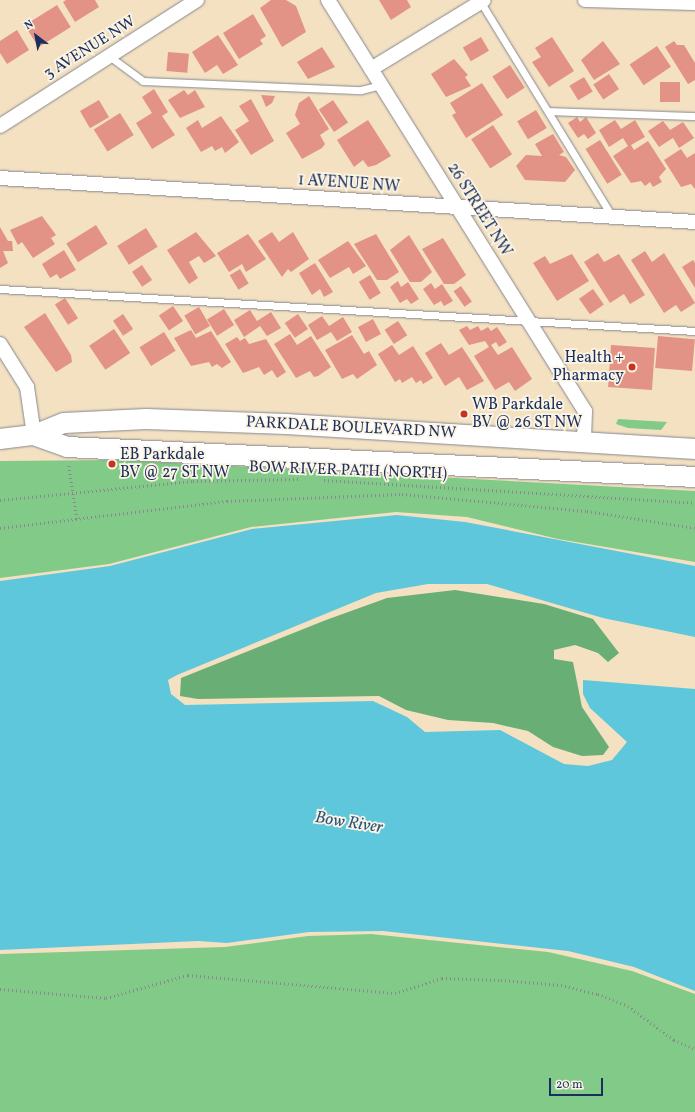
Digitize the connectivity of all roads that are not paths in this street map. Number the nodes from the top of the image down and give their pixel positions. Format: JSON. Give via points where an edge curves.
{"nodes":[{"id":1,"x":197,"y":0,"type":"edge"},
{"id":2,"x":328,"y":0,"type":"edge"},
{"id":3,"x":482,"y":0,"type":"edge"},
{"id":4,"x":585,"y":0,"type":"edge"},
{"id":5,"x":695,"y":3,"type":"edge"},
{"id":6,"x":109,"y":56,"type":"junction"},
{"id":7,"x":371,"y":69,"type":"junction"},
{"id":8,"x":380,"y":85,"type":"junction"},
{"id":9,"x":550,"y":111,"type":"junction"},
{"id":10,"x":695,"y":116,"type":"edge"},
{"id":11,"x":0,"y":126,"type":"edge"},
{"id":12,"x":0,"y":178,"type":"edge"},
{"id":13,"x":458,"y":208,"type":"junction"},
{"id":14,"x":612,"y":216,"type":"junction"},
{"id":15,"x":695,"y":222,"type":"edge"},
{"id":16,"x":0,"y":289,"type":"edge"},
{"id":17,"x":530,"y":321,"type":"junction"},
{"id":18,"x":695,"y":331,"type":"edge"},
{"id":19,"x":0,"y":344,"type":"edge"},
{"id":20,"x":34,"y":435,"type":"junction"},
{"id":21,"x":0,"y":439,"type":"edge"},
{"id":22,"x":584,"y":442,"type":"junction"},
{"id":23,"x":695,"y":449,"type":"edge"},
{"id":24,"x":695,"y":477,"type":"edge"}],
"edges":[{"from":1,"to":6,"type":"street","name":"3 AVENUE NW"},
{"from":2,"to":7,"type":"street","name":"26 STREET NW"},
{"from":3,"to":7,"type":"street"},
{"from":3,"to":9,"type":"lane"},
{"from":4,"to":5,"type":"street"},
{"from":6,"to":8,"type":"lane","via":[[143,81],[361,90]]},
{"from":6,"to":11,"type":"street","name":"3 AVENUE NW"},
{"from":7,"to":8,"type":"street","name":"26 STREET NW"},
{"from":8,"to":13,"type":"street","name":"26 STREET NW"},
{"from":9,"to":10,"type":"lane"},
{"from":9,"to":14,"type":"lane"},
{"from":12,"to":13,"type":"street","name":"1 AVENUE NW"},
{"from":13,"to":14,"type":"street","name":"1 AVENUE NW"},
{"from":13,"to":17,"type":"street","name":"26 STREET NW"},
{"from":14,"to":15,"type":"street","name":"1 AVENUE NW"},
{"from":16,"to":17,"type":"lane"},
{"from":17,"to":18,"type":"lane"},
{"from":17,"to":22,"type":"street","name":"26 STREET NW","via":[[584,411]]},
{"from":19,"to":20,"type":"street","via":[[27,387]]},
{"from":20,"to":21,"type":"main road","name":"PARKDALE BOULEVARD NW"},
{"from":20,"to":22,"type":"main road","name":"PARKDALE BOULEVARD NW","via":[[64,423],[146,419]]},
{"from":20,"to":24,"type":"main road","name":"PARKDALE BOULEVARD NW","via":[[67,447]]},
{"from":22,"to":23,"type":"main road","name":"PARKDALE BOULEVARD NW"}]}
